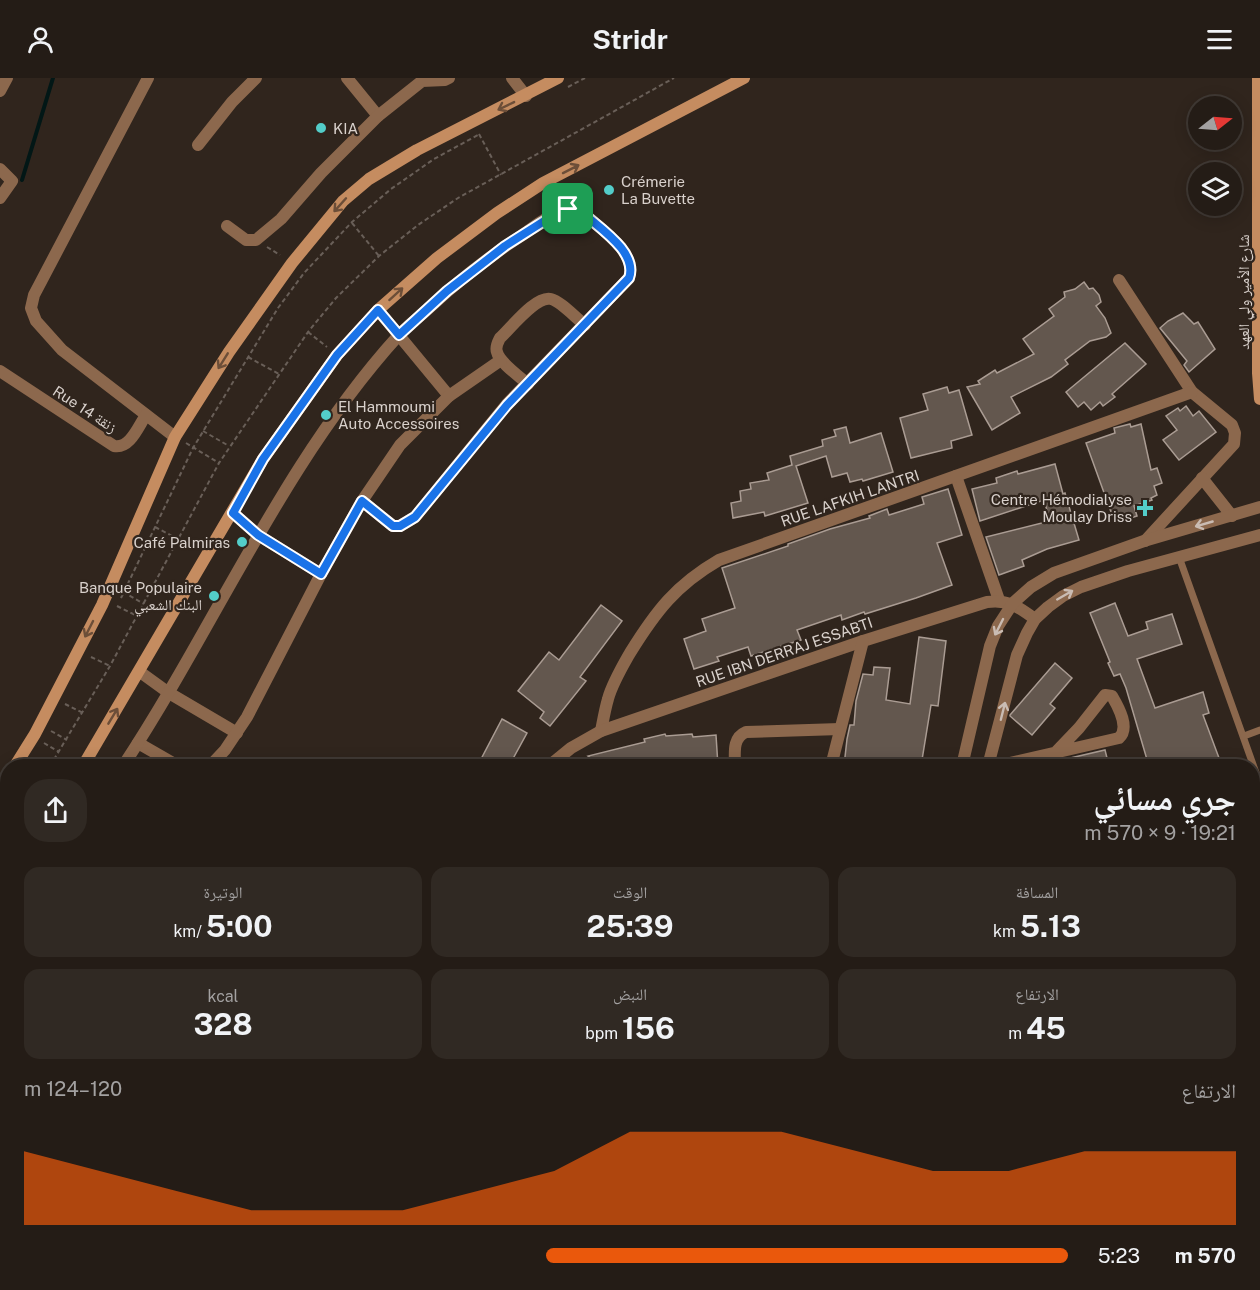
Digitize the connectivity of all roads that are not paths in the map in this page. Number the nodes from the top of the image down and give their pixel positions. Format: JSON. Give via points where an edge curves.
{"nodes":[{"id":1,"x":6,"y":78,"type":"edge"},
{"id":2,"x":148,"y":78,"type":"edge"},
{"id":3,"x":256,"y":78,"type":"edge"},
{"id":4,"x":347,"y":78,"type":"edge"},
{"id":5,"x":449,"y":78,"type":"edge"},
{"id":6,"x":512,"y":78,"type":"edge"},
{"id":7,"x":558,"y":78,"type":"edge"},
{"id":8,"x":744,"y":78,"type":"edge"},
{"id":9,"x":1258,"y":78,"type":"edge"},
{"id":10,"x":421,"y":80,"type":"edge"},
{"id":11,"x":0,"y":91,"type":"edge"},
{"id":12,"x":526,"y":96,"type":"junction"},
{"id":13,"x":378,"y":116,"type":"junction"},
{"id":14,"x":198,"y":146,"type":"dead end"},
{"id":15,"x":0,"y":170,"type":"edge"},
{"id":16,"x":0,"y":198,"type":"edge"},
{"id":17,"x":227,"y":226,"type":"dead end"},
{"id":18,"x":1119,"y":280,"type":"dead end"},
{"id":19,"x":378,"y":310,"type":"junction"},
{"id":20,"x":585,"y":325,"type":"junction"},
{"id":21,"x":399,"y":335,"type":"junction"},
{"id":22,"x":501,"y":360,"type":"junction"},
{"id":23,"x":0,"y":371,"type":"edge"},
{"id":24,"x":528,"y":384,"type":"junction"},
{"id":25,"x":1192,"y":392,"type":"junction"},
{"id":26,"x":449,"y":396,"type":"junction"},
{"id":27,"x":1260,"y":399,"type":"edge"},
{"id":28,"x":146,"y":416,"type":"junction"},
{"id":29,"x":175,"y":437,"type":"junction"},
{"id":30,"x":956,"y":476,"type":"junction"},
{"id":31,"x":1202,"y":478,"type":"junction"},
{"id":32,"x":362,"y":501,"type":"junction"},
{"id":33,"x":1260,"y":507,"type":"edge"},
{"id":34,"x":233,"y":513,"type":"junction"},
{"id":35,"x":1232,"y":516,"type":"junction"},
{"id":36,"x":258,"y":535,"type":"junction"},
{"id":37,"x":1260,"y":535,"type":"edge"},
{"id":38,"x":1144,"y":542,"type":"junction"},
{"id":39,"x":1179,"y":556,"type":"junction"},
{"id":40,"x":321,"y":574,"type":"junction"},
{"id":41,"x":999,"y":600,"type":"junction"},
{"id":42,"x":1013,"y":603,"type":"junction"},
{"id":43,"x":1035,"y":619,"type":"junction"},
{"id":44,"x":863,"y":641,"type":"junction"},
{"id":45,"x":140,"y":672,"type":"junction"},
{"id":46,"x":170,"y":693,"type":"junction"},
{"id":47,"x":840,"y":729,"type":"junction"},
{"id":48,"x":1260,"y":730,"type":"edge"},
{"id":49,"x":601,"y":731,"type":"junction"},
{"id":50,"x":237,"y":733,"type":"junction"},
{"id":51,"x":1244,"y":736,"type":"junction"},
{"id":52,"x":138,"y":743,"type":"junction"},
{"id":53,"x":1057,"y":751,"type":"junction"},
{"id":54,"x":19,"y":759,"type":"edge"},
{"id":55,"x":87,"y":759,"type":"edge"},
{"id":56,"x":128,"y":759,"type":"edge"},
{"id":57,"x":166,"y":759,"type":"edge"},
{"id":58,"x":216,"y":759,"type":"edge"},
{"id":59,"x":558,"y":759,"type":"edge"},
{"id":60,"x":735,"y":759,"type":"edge"},
{"id":61,"x":833,"y":759,"type":"edge"},
{"id":62,"x":964,"y":759,"type":"edge"},
{"id":63,"x":990,"y":759,"type":"edge"},
{"id":64,"x":1025,"y":759,"type":"edge"},
{"id":65,"x":1252,"y":759,"type":"edge"}],
"edges":[{"from":1,"to":11,"type":"street"},
{"from":2,"to":28,"type":"street","via":[[34,295],[31,308],[36,321],[62,350]]},
{"from":3,"to":14,"type":"street"},
{"from":4,"to":13,"type":"street"},
{"from":5,"to":10,"type":"street"},
{"from":6,"to":12,"type":"street"},
{"from":7,"to":12,"type":"main road"},
{"from":19,"to":8,"type":"main road","one_way":true,"via":[[437,258],[543,183]]},
{"from":9,"to":27,"type":"main road","name":"شارع الأمير ولي العهد"},
{"from":10,"to":13,"type":"street"},
{"from":12,"to":29,"type":"main road","one_way":true,"via":[[417,150],[369,179],[343,201],[280,280]]},
{"from":13,"to":17,"type":"street","via":[[267,232],[256,240],[246,240]]},
{"from":15,"to":16,"type":"street","via":[[12,181]]},
{"from":18,"to":25,"type":"street"},
{"from":19,"to":21,"type":"street"},
{"from":19,"to":34,"type":"main road","via":[[337,355],[263,459]]},
{"from":20,"to":21,"type":"street","via":[[632,270],[627,254],[584,214],[568,209],[505,246]]},
{"from":20,"to":22,"type":"street","via":[[553,299],[544,298],[500,338],[496,352]]},
{"from":20,"to":24,"type":"street"},
{"from":21,"to":26,"type":"street"},
{"from":21,"to":36,"type":"street","via":[[321,436]]},
{"from":22,"to":24,"type":"street"},
{"from":22,"to":26,"type":"street"},
{"from":23,"to":28,"type":"street","name":"Rue 14 زنقة","via":[[114,446],[129,441]]},
{"from":24,"to":32,"type":"street","via":[[406,524],[393,526]]},
{"from":25,"to":30,"type":"street","name":"RUE LAFKIH LANTRI"},
{"from":25,"to":31,"type":"street","via":[[1227,419],[1235,433],[1234,444]]},
{"from":26,"to":32,"type":"street","via":[[400,445]]},
{"from":28,"to":29,"type":"street"},
{"from":29,"to":54,"type":"main road","one_way":true,"via":[[102,604]]},
{"from":30,"to":41,"type":"street"},
{"from":30,"to":49,"type":"street","name":"RUE LAFKIH LANTRI","via":[[719,560],[696,574],[669,597],[641,634],[608,698]]},
{"from":31,"to":35,"type":"street"},
{"from":31,"to":38,"type":"street"},
{"from":32,"to":40,"type":"street"},
{"from":33,"to":35,"type":"street"},
{"from":34,"to":36,"type":"street"},
{"from":34,"to":45,"type":"main road"},
{"from":35,"to":38,"type":"street","one_way":true},
{"from":36,"to":40,"type":"street"},
{"from":36,"to":46,"type":"street"},
{"from":37,"to":39,"type":"street"},
{"from":38,"to":42,"type":"street","via":[[1054,573]]},
{"from":43,"to":39,"type":"street","one_way":true,"via":[[1081,587]]},
{"from":39,"to":51,"type":"lane"},
{"from":40,"to":50,"type":"street"},
{"from":41,"to":42,"type":"street","name":"RUE IBN DERRAJ ESSABTI"},
{"from":41,"to":44,"type":"street","name":"RUE IBN DERRAJ ESSABTI"},
{"from":42,"to":43,"type":"street","name":"RUE IBN DERRAJ ESSABTI"},
{"from":42,"to":62,"type":"street","one_way":true,"via":[[998,626],[984,665]]},
{"from":63,"to":43,"type":"street","one_way":true,"via":[[1017,656]]},
{"from":44,"to":47,"type":"street"},
{"from":44,"to":49,"type":"street","name":"RUE IBN DERRAJ ESSABTI"},
{"from":45,"to":46,"type":"street"},
{"from":55,"to":45,"type":"main road","one_way":true},
{"from":46,"to":50,"type":"street"},
{"from":46,"to":52,"type":"street"},
{"from":47,"to":60,"type":"street","via":[[746,732],[736,740]]},
{"from":47,"to":61,"type":"street"},
{"from":48,"to":51,"type":"lane"},
{"from":49,"to":59,"type":"street","name":"RUE IBN DERRAJ ESSABTI"},
{"from":50,"to":58,"type":"street"},
{"from":51,"to":65,"type":"lane"},
{"from":52,"to":56,"type":"street"},
{"from":52,"to":57,"type":"street"},
{"from":53,"to":53,"type":"street","via":[[1111,741],[1124,734],[1125,727],[1112,696],[1105,695]]},
{"from":53,"to":64,"type":"street"}]}
